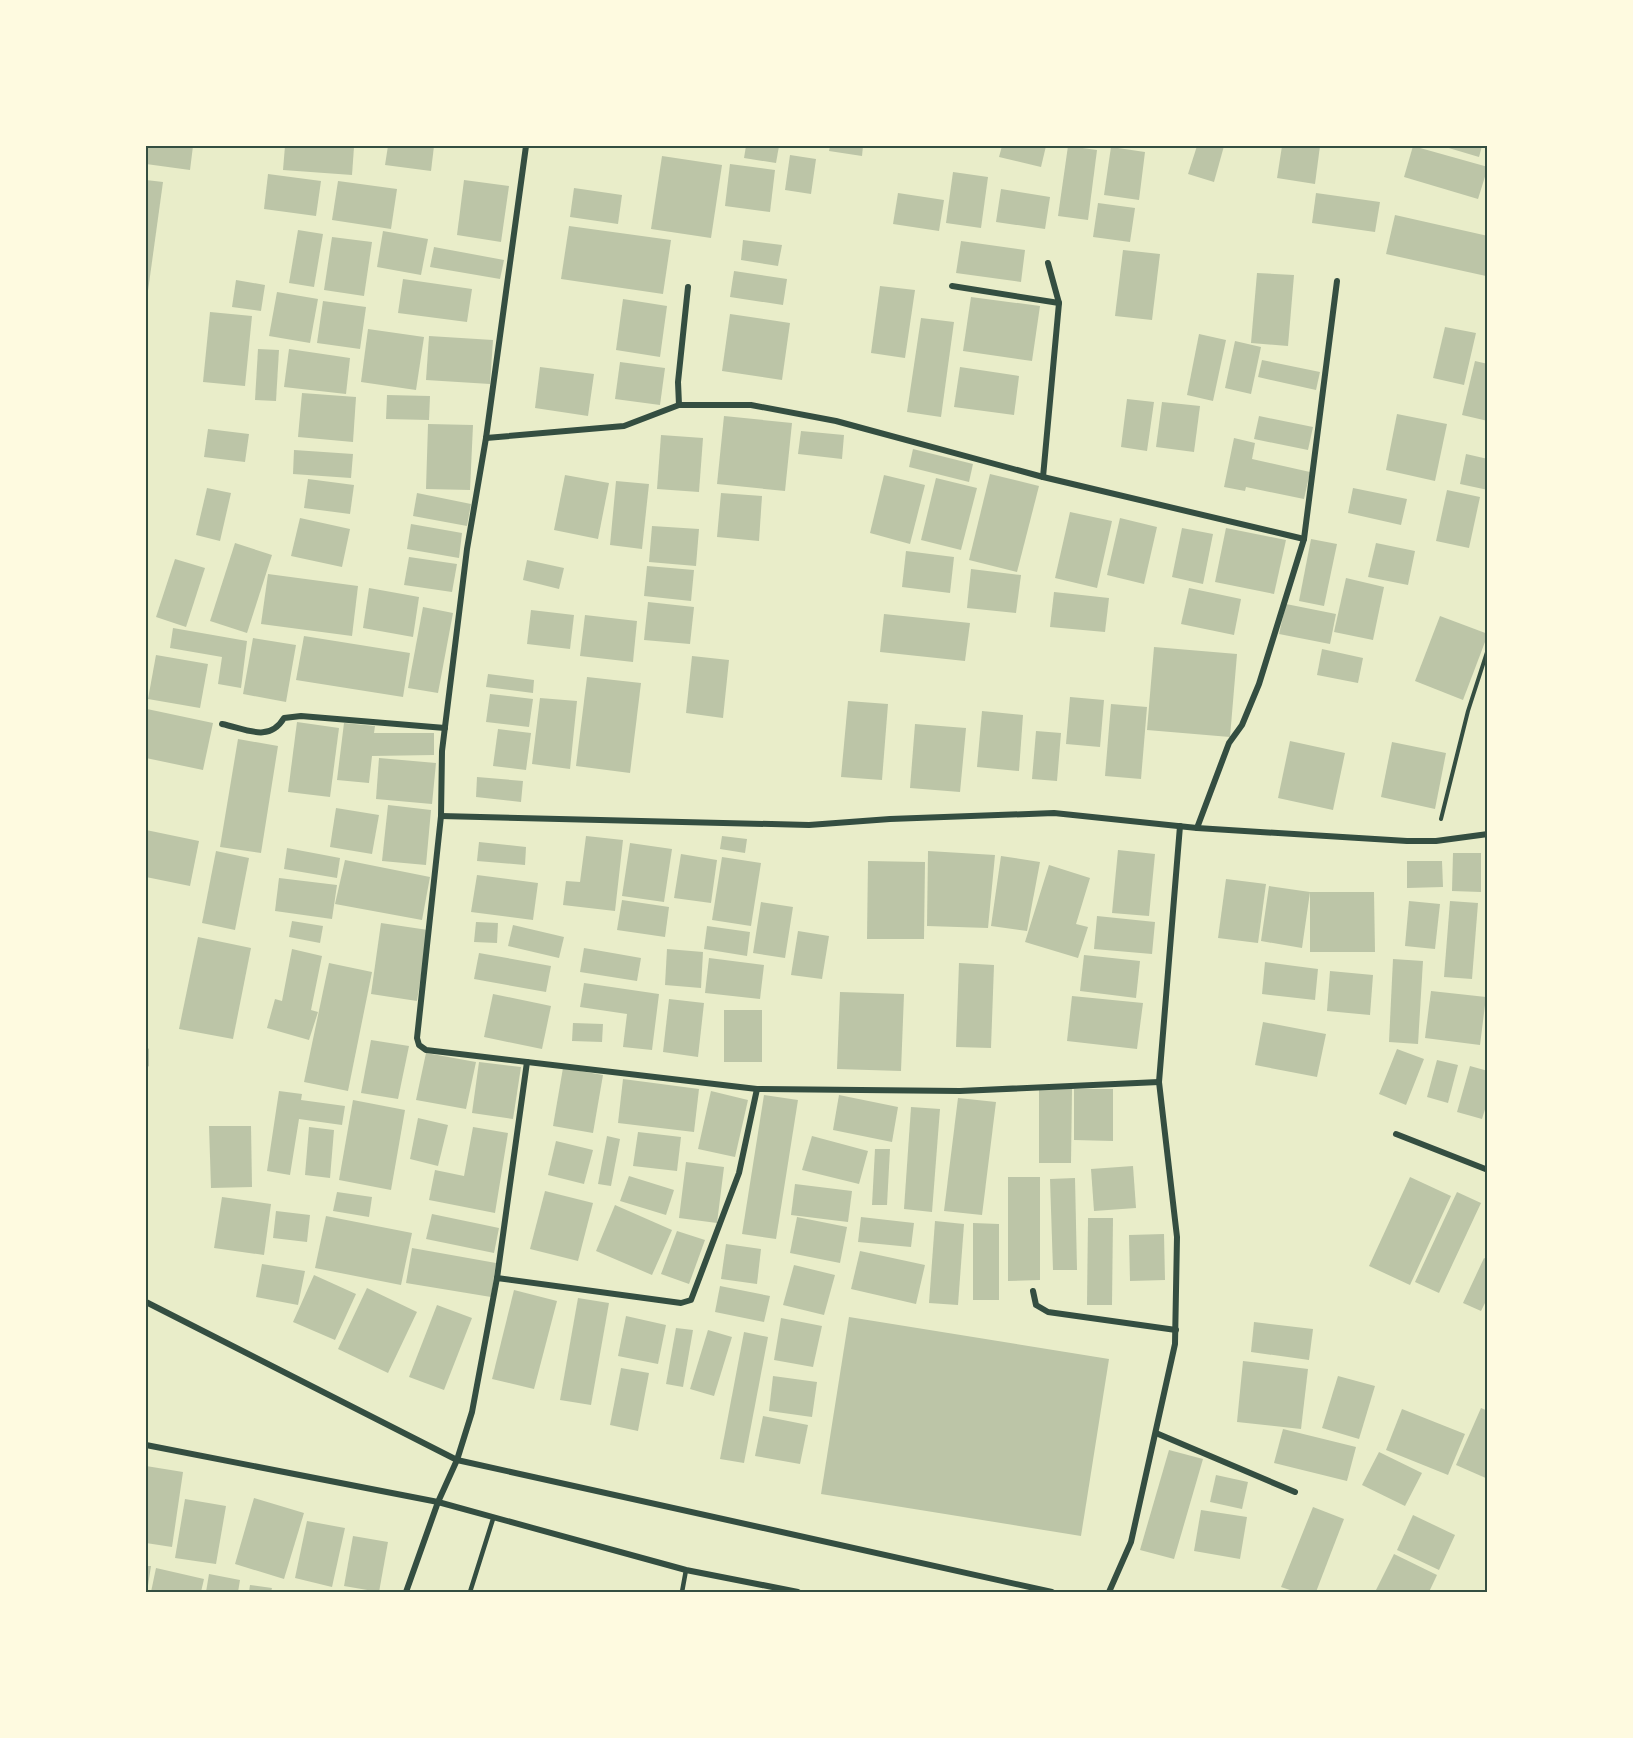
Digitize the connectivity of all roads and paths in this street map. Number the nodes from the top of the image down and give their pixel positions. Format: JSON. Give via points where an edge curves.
{"nodes":[{"id":1,"x":526,"y":146,"type":"edge"},
{"id":2,"x":1048,"y":262,"type":"dead end"},
{"id":3,"x":1337,"y":281,"type":"dead end"},
{"id":4,"x":952,"y":286,"type":"dead end"},
{"id":5,"x":688,"y":287,"type":"dead end"},
{"id":6,"x":1059,"y":303,"type":"junction"},
{"id":7,"x":679,"y":405,"type":"junction"},
{"id":8,"x":486,"y":438,"type":"junction"},
{"id":9,"x":1043,"y":477,"type":"junction"},
{"id":10,"x":1304,"y":538,"type":"junction"},
{"id":11,"x":1488,"y":649,"type":"edge"},
{"id":12,"x":222,"y":724,"type":"dead end"},
{"id":13,"x":445,"y":728,"type":"junction"},
{"id":14,"x":441,"y":816,"type":"junction"},
{"id":15,"x":1180,"y":826,"type":"junction"},
{"id":16,"x":1197,"y":828,"type":"junction"},
{"id":17,"x":1488,"y":834,"type":"edge"},
{"id":18,"x":1436,"y":841,"type":"junction"},
{"id":19,"x":146,"y":1049,"type":"edge"},
{"id":20,"x":527,"y":1062,"type":"junction"},
{"id":21,"x":146,"y":1066,"type":"edge"},
{"id":22,"x":1159,"y":1082,"type":"junction"},
{"id":23,"x":758,"y":1089,"type":"junction"},
{"id":24,"x":1396,"y":1134,"type":"dead end"},
{"id":25,"x":1488,"y":1170,"type":"edge"},
{"id":26,"x":497,"y":1278,"type":"junction"},
{"id":27,"x":1033,"y":1291,"type":"dead end"},
{"id":28,"x":146,"y":1302,"type":"edge"},
{"id":29,"x":1176,"y":1330,"type":"junction"},
{"id":30,"x":1156,"y":1433,"type":"junction"},
{"id":31,"x":146,"y":1445,"type":"edge"},
{"id":32,"x":457,"y":1460,"type":"junction"},
{"id":33,"x":1295,"y":1492,"type":"dead end"},
{"id":34,"x":438,"y":1502,"type":"junction"},
{"id":35,"x":492,"y":1519,"type":"junction"},
{"id":36,"x":686,"y":1570,"type":"junction"},
{"id":37,"x":772,"y":1590,"type":"edge"},
{"id":38,"x":406,"y":1593,"type":"edge"},
{"id":39,"x":470,"y":1593,"type":"edge"},
{"id":40,"x":682,"y":1593,"type":"edge"},
{"id":41,"x":798,"y":1593,"type":"edge"},
{"id":42,"x":1052,"y":1593,"type":"edge"},
{"id":43,"x":1109,"y":1593,"type":"edge"}],
"edges":[{"from":1,"to":8,"type":"street"},
{"from":2,"to":6,"type":"street"},
{"from":3,"to":10,"type":"street"},
{"from":4,"to":6,"type":"street"},
{"from":5,"to":7,"type":"street"},
{"from":6,"to":9,"type":"street"},
{"from":7,"to":8,"type":"street","via":[[624,426]]},
{"from":7,"to":9,"type":"street","via":[[751,405],[836,421]]},
{"from":8,"to":13,"type":"street","via":[[467,549]]},
{"from":9,"to":10,"type":"street"},
{"from":10,"to":16,"type":"street","via":[[1259,684],[1229,743]]},
{"from":11,"to":18,"type":"path","via":[[1468,711]]},
{"from":12,"to":13,"type":"street","via":[[267,734],[278,728],[284,718],[301,716]]},
{"from":13,"to":14,"type":"street"},
{"from":14,"to":15,"type":"street","via":[[809,825],[1054,813]]},
{"from":14,"to":20,"type":"street","via":[[419,1045],[426,1050]]},
{"from":15,"to":16,"type":"street"},
{"from":15,"to":22,"type":"street"},
{"from":16,"to":18,"type":"street"},
{"from":17,"to":18,"type":"street"},
{"from":19,"to":21,"type":"lane"},
{"from":20,"to":23,"type":"street"},
{"from":20,"to":26,"type":"street"},
{"from":22,"to":23,"type":"street","via":[[960,1091]]},
{"from":22,"to":29,"type":"street","via":[[1177,1238]]},
{"from":23,"to":26,"type":"street","via":[[739,1173],[691,1300],[681,1303]]},
{"from":24,"to":25,"type":"street"},
{"from":26,"to":32,"type":"street","via":[[472,1412]]},
{"from":27,"to":29,"type":"street","via":[[1036,1305],[1048,1312]]},
{"from":28,"to":32,"type":"street"},
{"from":29,"to":30,"type":"street"},
{"from":30,"to":33,"type":"street"},
{"from":30,"to":43,"type":"street","via":[[1131,1542]]},
{"from":31,"to":34,"type":"street"},
{"from":32,"to":34,"type":"street"},
{"from":32,"to":42,"type":"street"},
{"from":34,"to":35,"type":"street"},
{"from":34,"to":38,"type":"street"},
{"from":35,"to":36,"type":"street"},
{"from":35,"to":39,"type":"lane"},
{"from":36,"to":37,"type":"street"},
{"from":36,"to":40,"type":"lane"},
{"from":37,"to":41,"type":"street"}]}
